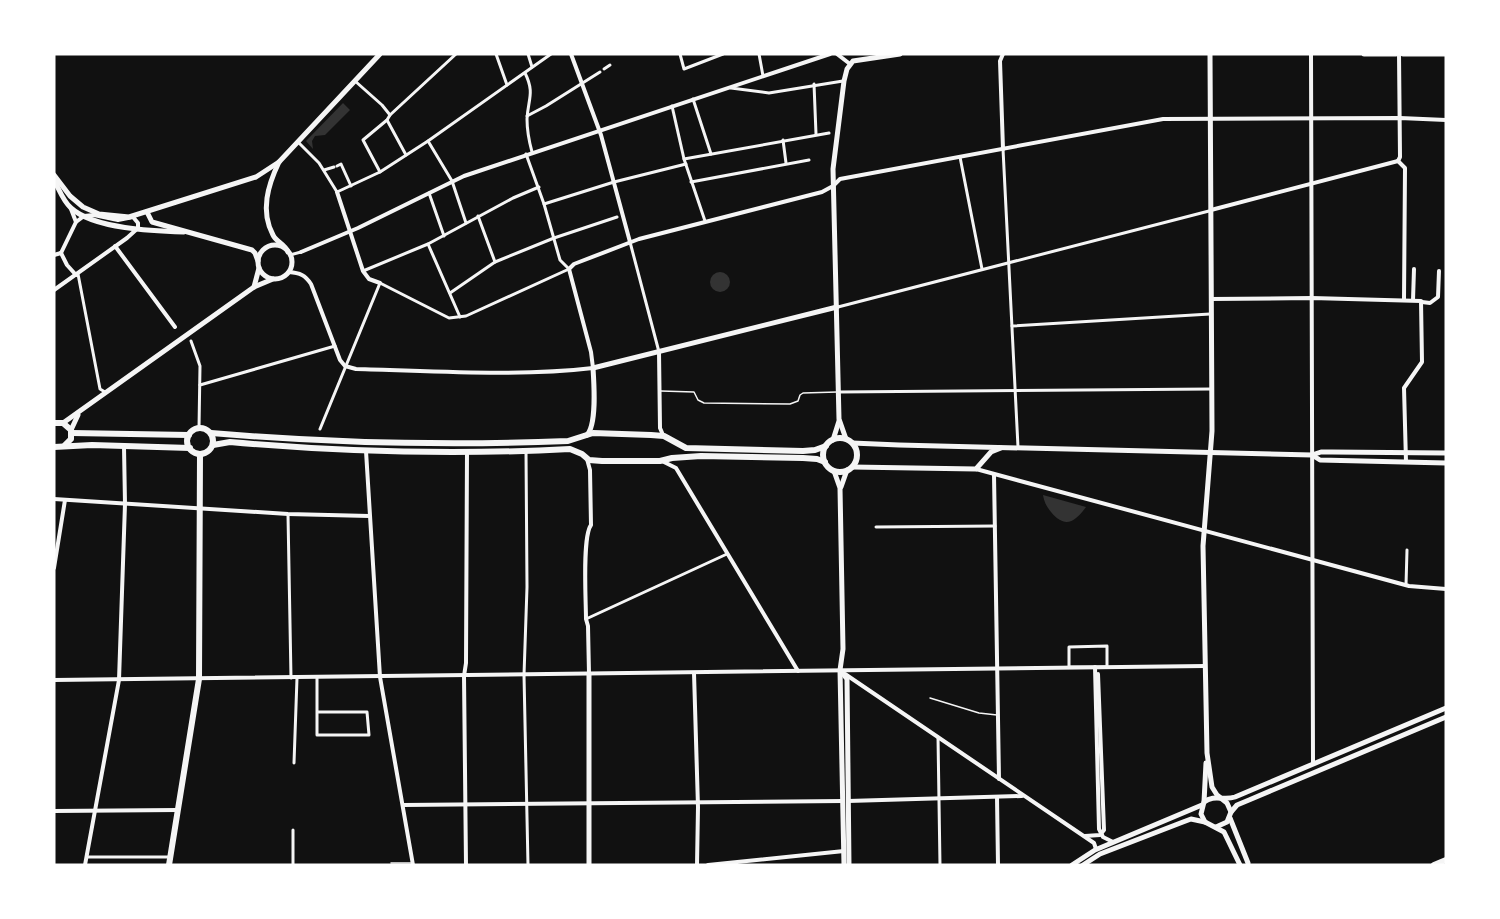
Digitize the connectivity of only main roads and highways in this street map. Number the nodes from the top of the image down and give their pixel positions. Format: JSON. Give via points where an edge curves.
{"nodes":[{"id":1,"x":380,"y":54,"type":"edge"},
{"id":2,"x":900,"y":54,"type":"edge"},
{"id":3,"x":1210,"y":54,"type":"edge"},
{"id":4,"x":1364,"y":54,"type":"edge"},
{"id":5,"x":1399,"y":54,"type":"edge"},
{"id":6,"x":1446,"y":54,"type":"edge"},
{"id":7,"x":279,"y":162,"type":"junction"},
{"id":8,"x":54,"y":177,"type":"edge"},
{"id":9,"x":263,"y":181,"type":"junction"},
{"id":10,"x":147,"y":212,"type":"junction"},
{"id":11,"x":184,"y":232,"type":"junction"},
{"id":12,"x":289,"y":253,"type":"junction"},
{"id":13,"x":259,"y":264,"type":"junction"},
{"id":14,"x":273,"y":279,"type":"junction"},
{"id":15,"x":254,"y":287,"type":"junction"},
{"id":16,"x":837,"y":307,"type":"junction"},
{"id":17,"x":79,"y":413,"type":"junction"},
{"id":18,"x":839,"y":419,"type":"junction"},
{"id":19,"x":54,"y":423,"type":"edge"},
{"id":20,"x":63,"y":423,"type":"junction"},
{"id":21,"x":591,"y":426,"type":"junction"},
{"id":22,"x":72,"y":432,"type":"junction"},
{"id":23,"x":211,"y":433,"type":"junction"},
{"id":24,"x":597,"y":434,"type":"junction"},
{"id":25,"x":189,"y":435,"type":"junction"},
{"id":26,"x":584,"y":437,"type":"junction"},
{"id":27,"x":833,"y":440,"type":"junction"},
{"id":28,"x":673,"y":441,"type":"junction"},
{"id":29,"x":849,"y":441,"type":"junction"},
{"id":30,"x":213,"y":445,"type":"junction"},
{"id":31,"x":826,"y":446,"type":"junction"},
{"id":32,"x":975,"y":446,"type":"junction"},
{"id":33,"x":58,"y":447,"type":"edge"},
{"id":34,"x":1003,"y":447,"type":"junction"},
{"id":35,"x":190,"y":448,"type":"junction"},
{"id":36,"x":1210,"y":453,"type":"junction"},
{"id":37,"x":1446,"y":453,"type":"edge"},
{"id":38,"x":200,"y":454,"type":"junction"},
{"id":39,"x":1312,"y":455,"type":"junction"},
{"id":40,"x":584,"y":456,"type":"junction"},
{"id":41,"x":984,"y":459,"type":"junction"},
{"id":42,"x":825,"y":462,"type":"junction"},
{"id":43,"x":1446,"y":463,"type":"edge"},
{"id":44,"x":674,"y":464,"type":"junction"},
{"id":45,"x":850,"y":469,"type":"junction"},
{"id":46,"x":834,"y":471,"type":"junction"},
{"id":47,"x":840,"y":488,"type":"junction"},
{"id":48,"x":589,"y":675,"type":"road end"},
{"id":49,"x":1446,"y":708,"type":"edge"},
{"id":50,"x":1446,"y":717,"type":"edge"},
{"id":51,"x":1207,"y":753,"type":"junction"},
{"id":52,"x":1221,"y":798,"type":"junction"},
{"id":53,"x":846,"y":801,"type":"junction"},
{"id":54,"x":1203,"y":804,"type":"junction"},
{"id":55,"x":1230,"y":814,"type":"junction"},
{"id":56,"x":1205,"y":822,"type":"junction"},
{"id":57,"x":1216,"y":827,"type":"junction"},
{"id":58,"x":1098,"y":852,"type":"junction"},
{"id":59,"x":1446,"y":860,"type":"edge"},
{"id":60,"x":1248,"y":863,"type":"dead end"},
{"id":61,"x":168,"y":865,"type":"edge"},
{"id":62,"x":589,"y":865,"type":"edge"},
{"id":63,"x":844,"y":865,"type":"edge"},
{"id":64,"x":849,"y":865,"type":"edge"},
{"id":65,"x":1072,"y":865,"type":"edge"},
{"id":66,"x":1083,"y":865,"type":"edge"},
{"id":67,"x":1240,"y":865,"type":"edge"},
{"id":68,"x":1434,"y":865,"type":"edge"}],
"edges":[{"from":1,"to":7,"type":"main road"},
{"from":2,"to":16,"type":"main road","via":[[862,59],[848,66],[844,81],[833,170]]},
{"from":3,"to":36,"type":"main road"},
{"from":4,"to":5,"type":"main road"},
{"from":5,"to":6,"type":"main road"},
{"from":7,"to":9,"type":"main road"},
{"from":7,"to":9,"type":"main road"},
{"from":8,"to":10,"type":"main road","via":[[83,207],[99,214],[133,217]]},
{"from":8,"to":11,"type":"main road","via":[[71,208],[92,220]]},
{"from":9,"to":10,"type":"main road"},
{"from":9,"to":12,"type":"main road","via":[[269,226],[273,237]]},
{"from":10,"to":11,"type":"main road","via":[[152,222]]},
{"from":11,"to":13,"type":"main road","via":[[252,250]]},
{"from":12,"to":13,"type":"main road","via":[[281,246],[271,246],[264,250]]},
{"from":12,"to":14,"type":"main road","via":[[289,272]]},
{"from":13,"to":14,"type":"main road","via":[[264,275]]},
{"from":13,"to":15,"type":"main road"},
{"from":14,"to":15,"type":"main road"},
{"from":15,"to":17,"type":"main road"},
{"from":16,"to":18,"type":"main road"},
{"from":16,"to":21,"type":"main road","via":[[593,368]]},
{"from":17,"to":20,"type":"main road"},
{"from":17,"to":22,"type":"main road"},
{"from":18,"to":27,"type":"main road"},
{"from":18,"to":29,"type":"main road"},
{"from":19,"to":20,"type":"main road"},
{"from":20,"to":22,"type":"main road"},
{"from":21,"to":24,"type":"main road"},
{"from":21,"to":26,"type":"main road"},
{"from":22,"to":25,"type":"main road"},
{"from":22,"to":33,"type":"main road","via":[[69,442]]},
{"from":23,"to":25,"type":"main road","via":[[199,428]]},
{"from":23,"to":26,"type":"main road","via":[[406,444],[524,444]]},
{"from":23,"to":30,"type":"main road"},
{"from":24,"to":26,"type":"main road"},
{"from":24,"to":28,"type":"main road","via":[[664,436]]},
{"from":25,"to":35,"type":"main road"},
{"from":26,"to":40,"type":"main road","via":[[579,448]]},
{"from":27,"to":29,"type":"main road"},
{"from":27,"to":31,"type":"main road"},
{"from":28,"to":31,"type":"main road","via":[[686,448],[803,451]]},
{"from":28,"to":44,"type":"main road"},
{"from":29,"to":32,"type":"main road"},
{"from":29,"to":45,"type":"main road","via":[[857,455]]},
{"from":30,"to":38,"type":"main road"},
{"from":30,"to":40,"type":"main road","via":[[230,442],[366,451],[570,449]]},
{"from":31,"to":42,"type":"main road"},
{"from":32,"to":34,"type":"main road"},
{"from":32,"to":41,"type":"main road"},
{"from":33,"to":35,"type":"main road"},
{"from":34,"to":36,"type":"main road"},
{"from":34,"to":41,"type":"main road"},
{"from":35,"to":38,"type":"main road"},
{"from":36,"to":39,"type":"main road"},
{"from":36,"to":51,"type":"main road","via":[[1203,546]]},
{"from":37,"to":39,"type":"main road"},
{"from":38,"to":61,"type":"main road","via":[[199,679]]},
{"from":39,"to":43,"type":"main road","via":[[1320,460]]},
{"from":40,"to":44,"type":"main road"},
{"from":41,"to":45,"type":"main road","via":[[976,469]]},
{"from":42,"to":44,"type":"main road","via":[[803,458],[681,457]]},
{"from":42,"to":46,"type":"main road"},
{"from":45,"to":46,"type":"main road"},
{"from":45,"to":47,"type":"main road"},
{"from":46,"to":47,"type":"main road"},
{"from":47,"to":53,"type":"main road","via":[[840,670]]},
{"from":48,"to":62,"type":"main road"},
{"from":49,"to":52,"type":"main road","via":[[1235,797]]},
{"from":50,"to":55,"type":"main road","via":[[1249,800]]},
{"from":51,"to":52,"type":"main road","via":[[1212,787]]},
{"from":51,"to":54,"type":"main road"},
{"from":52,"to":54,"type":"main road","via":[[1214,797]]},
{"from":52,"to":55,"type":"main road"},
{"from":53,"to":63,"type":"main road"},
{"from":53,"to":64,"type":"main road"},
{"from":54,"to":56,"type":"main road","via":[[1201,814]]},
{"from":54,"to":58,"type":"main road"},
{"from":55,"to":57,"type":"main road","via":[[1224,824]]},
{"from":55,"to":60,"type":"main road"},
{"from":56,"to":57,"type":"main road"},
{"from":56,"to":58,"type":"main road","via":[[1191,819]]},
{"from":57,"to":67,"type":"main road","via":[[1227,837]]},
{"from":58,"to":65,"type":"main road"},
{"from":58,"to":66,"type":"main road"},
{"from":59,"to":68,"type":"main road"}]}
